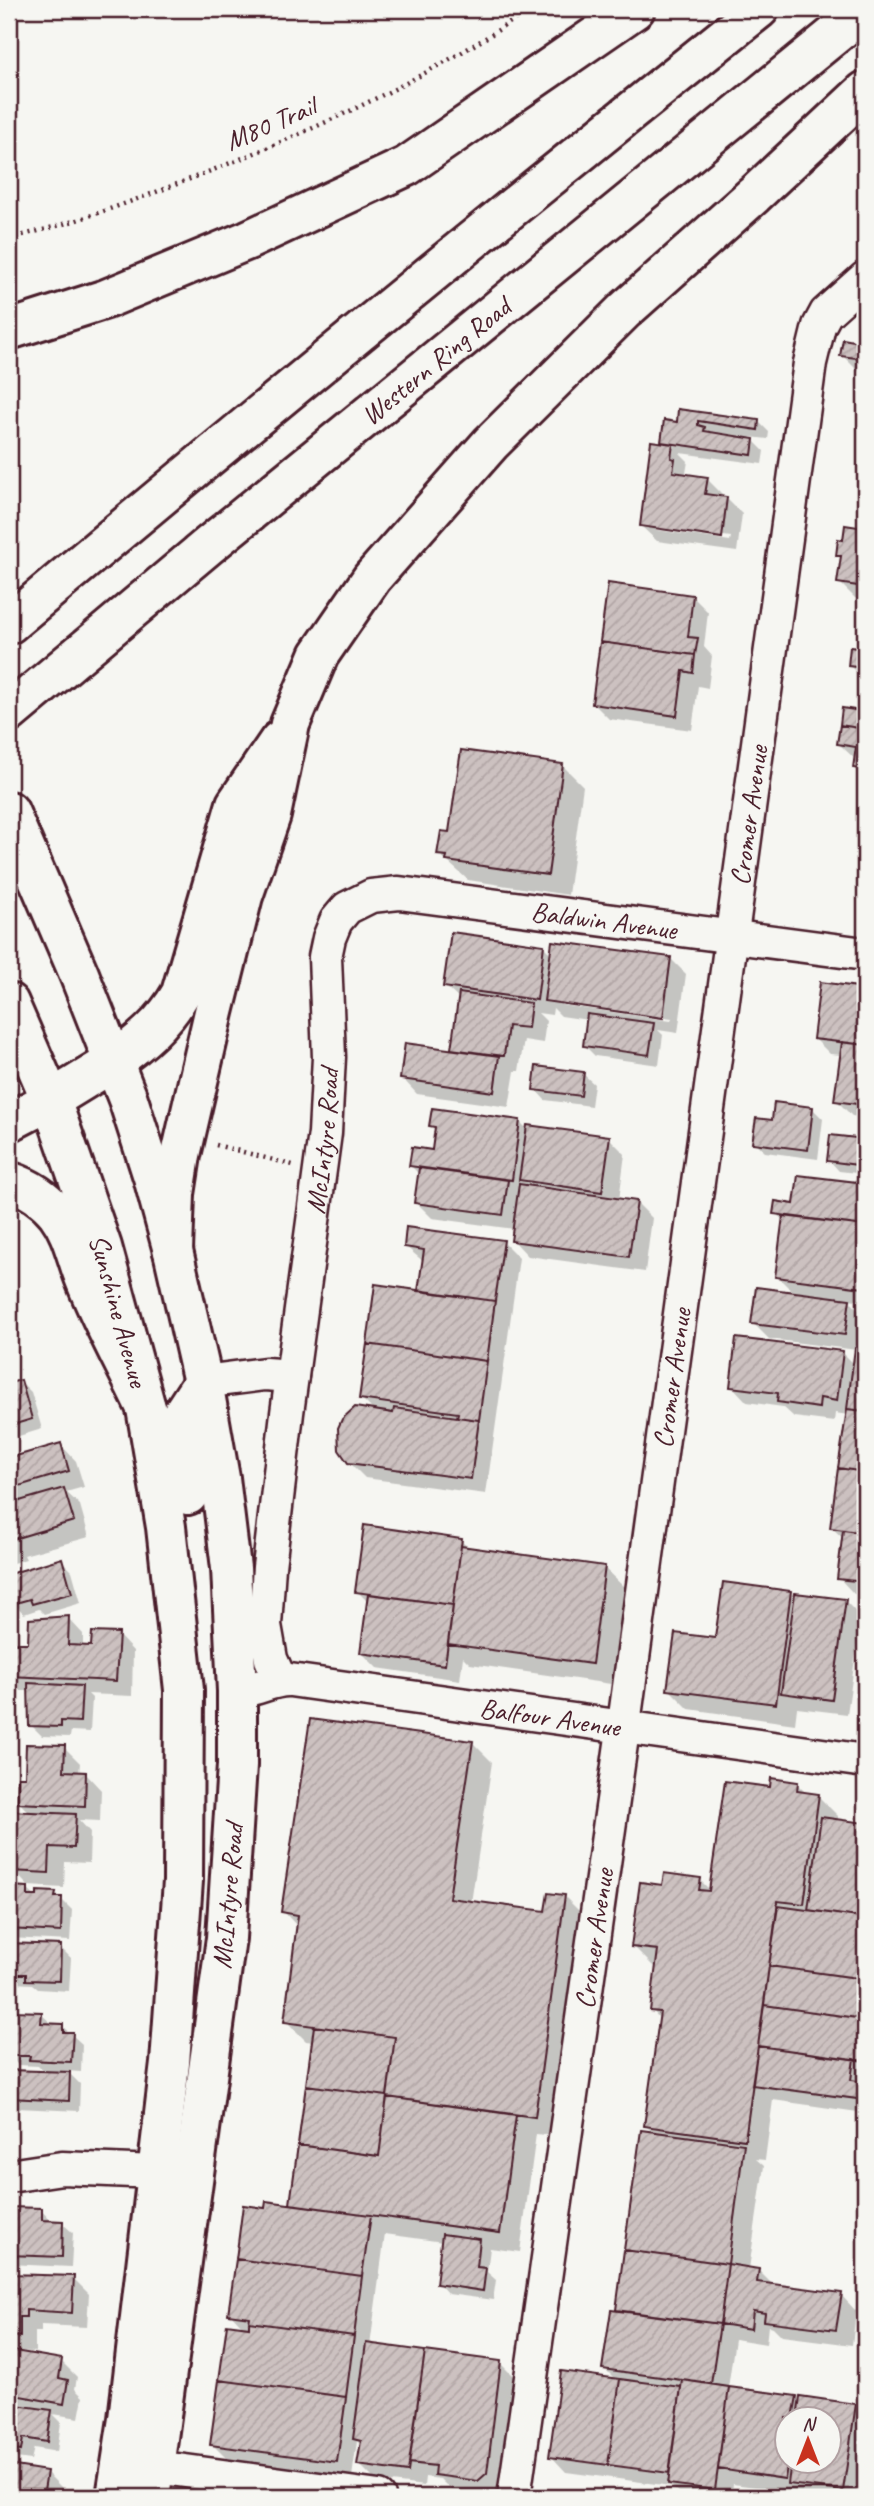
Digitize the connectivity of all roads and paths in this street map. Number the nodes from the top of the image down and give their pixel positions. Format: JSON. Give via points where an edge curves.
{"nodes":[{"id":1,"x":530,"y":9,"type":"edge"},
{"id":2,"x":635,"y":9,"type":"edge"},
{"id":3,"x":759,"y":9,"type":"edge"},
{"id":4,"x":865,"y":10,"type":"edge"},
{"id":5,"x":865,"y":91,"type":"edge"},
{"id":6,"x":9,"y":238,"type":"edge"},
{"id":7,"x":865,"y":278,"type":"edge"},
{"id":8,"x":9,"y":330,"type":"edge"},
{"id":9,"x":9,"y":624,"type":"edge"},
{"id":10,"x":9,"y":713,"type":"edge"},
{"id":11,"x":290,"y":724,"type":"junction"},
{"id":12,"x":12,"y":818,"type":"edge"},
{"id":13,"x":346,"y":908,"type":"joint"},
{"id":14,"x":732,"y":936,"type":"junction"},
{"id":15,"x":865,"y":954,"type":"edge"},
{"id":16,"x":9,"y":1003,"type":"edge"},
{"id":17,"x":113,"y":1062,"type":"junction"},
{"id":18,"x":51,"y":1100,"type":"junction"},
{"id":19,"x":9,"y":1122,"type":"edge"},
{"id":20,"x":185,"y":1137,"type":"junction"},
{"id":21,"x":321,"y":1172,"type":"junction"},
{"id":22,"x":9,"y":1181,"type":"edge"},
{"id":23,"x":173,"y":1251,"type":"junction"},
{"id":24,"x":292,"y":1376,"type":"junction"},
{"id":25,"x":203,"y":1382,"type":"junction"},
{"id":26,"x":146,"y":1408,"type":"junction"},
{"id":27,"x":179,"y":1631,"type":"junction"},
{"id":28,"x":280,"y":1679,"type":"junction"},
{"id":29,"x":184,"y":1690,"type":"junction"},
{"id":30,"x":237,"y":1691,"type":"junction"},
{"id":31,"x":623,"y":1728,"type":"junction"},
{"id":32,"x":865,"y":1761,"type":"edge"},
{"id":33,"x":9,"y":2157,"type":"edge"},
{"id":34,"x":62,"y":2168,"type":"junction"},
{"id":35,"x":177,"y":2173,"type":"junction"},
{"id":36,"x":9,"y":2176,"type":"edge"},
{"id":37,"x":135,"y":2481,"type":"edge"},
{"id":38,"x":379,"y":2497,"type":"edge"},
{"id":39,"x":514,"y":2497,"type":"edge"}],
"edges":[{"from":1,"to":6,"type":"path","name":"M80 Trail","via":[[479,44],[333,119],[100,214]]},
{"from":2,"to":8,"type":"main road","via":[[407,166],[106,299]]},
{"from":3,"to":9,"type":"main road"},
{"from":4,"to":10,"type":"main road","name":"Western Ring Road","via":[[208,545]]},
{"from":5,"to":11,"type":"main road","via":[[625,310],[491,443],[372,578],[319,655]]},
{"from":7,"to":14,"type":"street","name":"Cromer Avenue","via":[[826,313],[818,326],[810,363]]},
{"from":11,"to":17,"type":"main road","via":[[236,804],[181,993],[157,1028]]},
{"from":11,"to":20,"type":"main road","via":[[271,815],[243,896]]},
{"from":12,"to":17,"type":"main road"},
{"from":13,"to":14,"type":"street","name":"Baldwin Avenue","via":[[399,892]]},
{"from":13,"to":21,"type":"street","name":"McIntyre Road","via":[[336,921],[324,957],[329,1057]]},
{"from":14,"to":15,"type":"street","name":"Baldwin Avenue"},
{"from":14,"to":31,"type":"street","name":"Cromer Avenue"},
{"from":16,"to":18,"type":"main road","name":"Sunshine Avenue"},
{"from":17,"to":18,"type":"main road"},
{"from":17,"to":23,"type":"main road"},
{"from":18,"to":19,"type":"main road"},
{"from":18,"to":26,"type":"main road","name":"Sunshine Avenue","via":[[102,1247]]},
{"from":20,"to":21,"type":"path"},
{"from":20,"to":23,"type":"main road","via":[[175,1194]]},
{"from":21,"to":24,"type":"street","name":"McIntyre Road"},
{"from":22,"to":26,"type":"main road","via":[[40,1197],[65,1225],[85,1281]]},
{"from":23,"to":25,"type":"main road"},
{"from":24,"to":25,"type":"street","via":[[265,1374]]},
{"from":24,"to":28,"type":"street","name":"McIntyre Road","via":[[265,1625]]},
{"from":25,"to":27,"type":"main road","via":[[181,1414],[180,1442],[192,1526]]},
{"from":25,"to":30,"type":"main road","name":"McIntyre Road","via":[[231,1568]]},
{"from":26,"to":27,"type":"main road","name":"Sunshine Avenue"},
{"from":27,"to":29,"type":"main road","name":"McIntyre Road"},
{"from":28,"to":30,"type":"street","name":"Balfour Avenue"},
{"from":28,"to":31,"type":"street","name":"Balfour Avenue"},
{"from":29,"to":30,"type":"main road"},
{"from":29,"to":35,"type":"main road","name":"McIntyre Road","via":[[181,1918],[170,2063]]},
{"from":30,"to":35,"type":"main road","name":"McIntyre Road","via":[[226,1938]]},
{"from":31,"to":32,"type":"street","name":"Balfour Avenue"},
{"from":31,"to":39,"type":"street","name":"Cromer Avenue"},
{"from":33,"to":34,"type":"street"},
{"from":34,"to":35,"type":"street"},
{"from":34,"to":36,"type":"street"},
{"from":35,"to":37,"type":"main road","name":"McIntyre Road"},
{"from":37,"to":38,"type":"street"}]}
